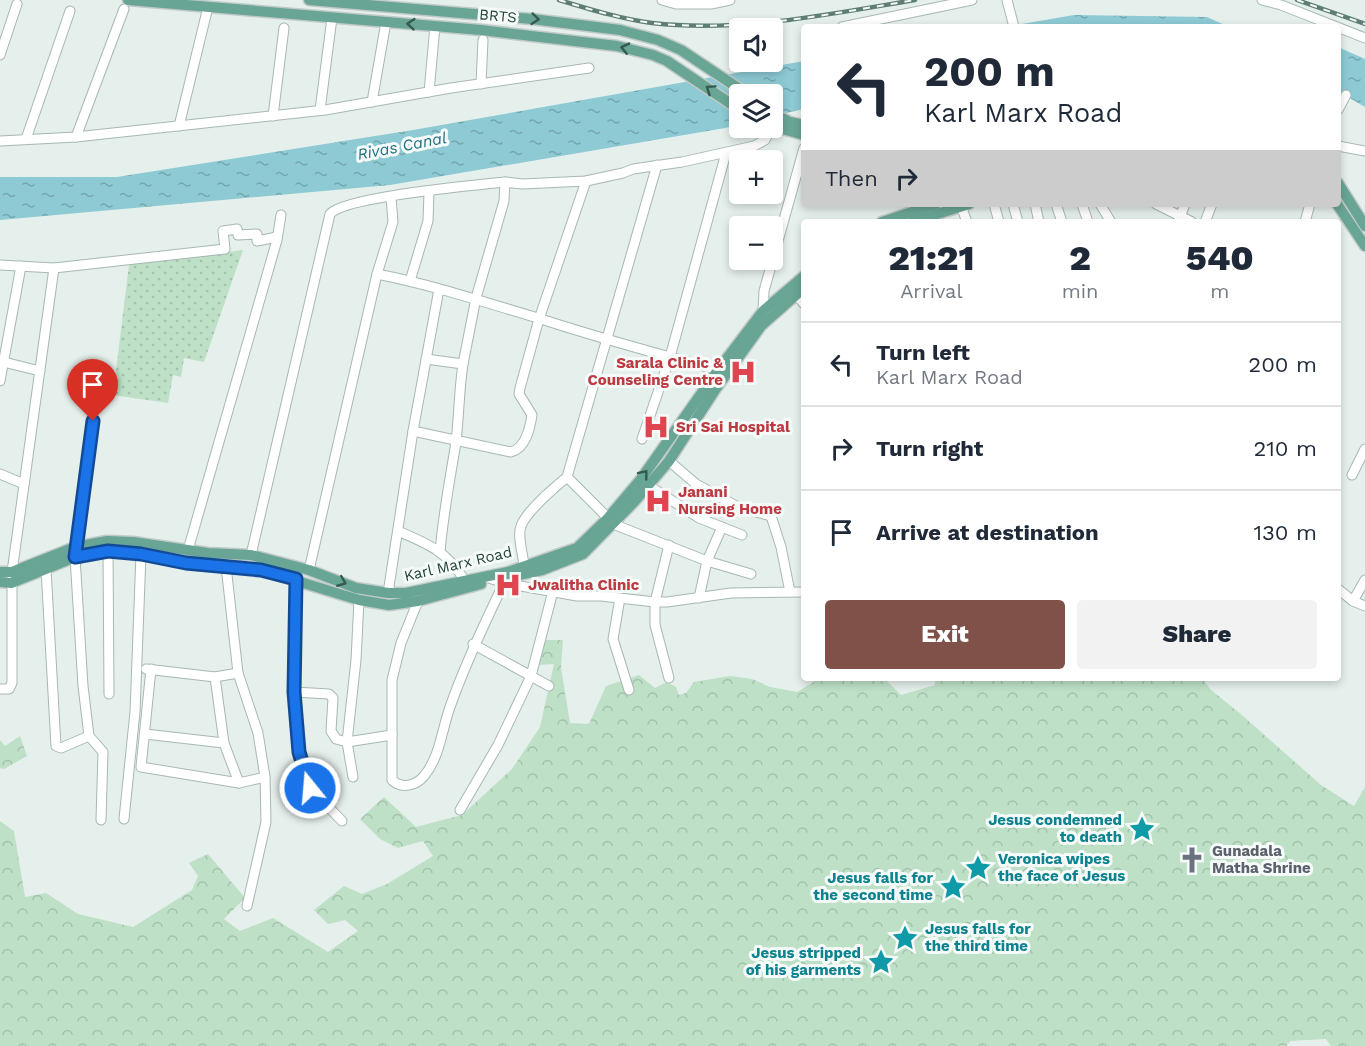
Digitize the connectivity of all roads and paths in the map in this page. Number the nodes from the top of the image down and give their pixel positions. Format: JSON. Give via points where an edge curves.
{"nodes":[{"id":1,"x":309,"y":0,"type":"edge"},
{"id":2,"x":662,"y":0,"type":"edge"},
{"id":3,"x":730,"y":0,"type":"edge"},
{"id":4,"x":972,"y":0,"type":"edge"},
{"id":5,"x":1262,"y":0,"type":"edge"},
{"id":6,"x":350,"y":2,"type":"edge"},
{"id":7,"x":709,"y":2,"type":"edge"},
{"id":8,"x":1007,"y":2,"type":"edge"},
{"id":9,"x":17,"y":4,"type":"dead end"},
{"id":10,"x":126,"y":5,"type":"edge"},
{"id":11,"x":208,"y":7,"type":"junction"},
{"id":12,"x":70,"y":11,"type":"dead end"},
{"id":13,"x":332,"y":18,"type":"junction"},
{"id":14,"x":386,"y":22,"type":"junction"},
{"id":15,"x":856,"y":24,"type":"edge"},
{"id":16,"x":1013,"y":24,"type":"edge"},
{"id":17,"x":1329,"y":24,"type":"edge"},
{"id":18,"x":435,"y":26,"type":"junction"},
{"id":19,"x":284,"y":28,"type":"dead end"},
{"id":20,"x":1341,"y":29,"type":"edge"},
{"id":21,"x":1365,"y":38,"type":"edge"},
{"id":22,"x":483,"y":40,"type":"dead end"},
{"id":23,"x":0,"y":55,"type":"edge"},
{"id":24,"x":589,"y":68,"type":"dead end"},
{"id":25,"x":480,"y":84,"type":"junction"},
{"id":26,"x":732,"y":84,"type":"edge"},
{"id":27,"x":429,"y":92,"type":"junction"},
{"id":28,"x":1346,"y":95,"type":"dead end"},
{"id":29,"x":372,"y":102,"type":"junction"},
{"id":30,"x":729,"y":102,"type":"edge"},
{"id":31,"x":1341,"y":104,"type":"edge"},
{"id":32,"x":320,"y":110,"type":"junction"},
{"id":33,"x":273,"y":116,"type":"junction"},
{"id":34,"x":783,"y":121,"type":"edge"},
{"id":35,"x":783,"y":124,"type":"edge"},
{"id":36,"x":801,"y":124,"type":"edge"},
{"id":37,"x":179,"y":126,"type":"junction"},
{"id":38,"x":801,"y":134,"type":"edge"},
{"id":39,"x":76,"y":136,"type":"junction"},
{"id":40,"x":766,"y":138,"type":"edge"},
{"id":41,"x":26,"y":139,"type":"junction"},
{"id":42,"x":0,"y":141,"type":"edge"},
{"id":43,"x":1341,"y":147,"type":"edge"},
{"id":44,"x":1365,"y":151,"type":"edge"},
{"id":45,"x":726,"y":153,"type":"junction"},
{"id":46,"x":801,"y":159,"type":"edge"},
{"id":47,"x":657,"y":165,"type":"junction"},
{"id":48,"x":586,"y":181,"type":"junction"},
{"id":49,"x":505,"y":182,"type":"junction"},
{"id":50,"x":1341,"y":188,"type":"edge"},
{"id":51,"x":429,"y":192,"type":"junction"},
{"id":52,"x":391,"y":197,"type":"junction"},
{"id":53,"x":927,"y":207,"type":"edge"},
{"id":54,"x":959,"y":207,"type":"edge"},
{"id":55,"x":1161,"y":207,"type":"edge"},
{"id":56,"x":1339,"y":207,"type":"edge"},
{"id":57,"x":280,"y":215,"type":"dead end"},
{"id":58,"x":891,"y":219,"type":"edge"},
{"id":59,"x":921,"y":219,"type":"edge"},
{"id":60,"x":1179,"y":219,"type":"edge"},
{"id":61,"x":1365,"y":226,"type":"edge"},
{"id":62,"x":277,"y":237,"type":"junction"},
{"id":63,"x":1365,"y":246,"type":"edge"},
{"id":64,"x":0,"y":265,"type":"edge"},
{"id":65,"x":21,"y":266,"type":"junction"},
{"id":66,"x":54,"y":268,"type":"junction"},
{"id":67,"x":377,"y":274,"type":"junction"},
{"id":68,"x":801,"y":278,"type":"edge"},
{"id":69,"x":411,"y":281,"type":"junction"},
{"id":70,"x":439,"y":289,"type":"junction"},
{"id":71,"x":800,"y":291,"type":"edge"},
{"id":72,"x":476,"y":298,"type":"junction"},
{"id":73,"x":763,"y":310,"type":"junction"},
{"id":74,"x":539,"y":319,"type":"junction"},
{"id":75,"x":606,"y":339,"type":"junction"},
{"id":76,"x":670,"y":357,"type":"junction"},
{"id":77,"x":426,"y":358,"type":"junction"},
{"id":78,"x":2,"y":361,"type":"edge"},
{"id":79,"x":463,"y":364,"type":"junction"},
{"id":80,"x":717,"y":370,"type":"junction"},
{"id":81,"x":40,"y":371,"type":"junction"},
{"id":82,"x":0,"y":381,"type":"edge"},
{"id":83,"x":93,"y":421,"type":"dead end"},
{"id":84,"x":412,"y":431,"type":"junction"},
{"id":85,"x":642,"y":439,"type":"dead end"},
{"id":86,"x":456,"y":440,"type":"junction"},
{"id":87,"x":1365,"y":449,"type":"edge"},
{"id":88,"x":669,"y":461,"type":"junction"},
{"id":89,"x":0,"y":474,"type":"edge"},
{"id":90,"x":1352,"y":475,"type":"dead end"},
{"id":91,"x":567,"y":477,"type":"junction"},
{"id":92,"x":24,"y":484,"type":"junction"},
{"id":93,"x":648,"y":485,"type":"junction"},
{"id":94,"x":611,"y":521,"type":"junction"},
{"id":95,"x":722,"y":527,"type":"junction"},
{"id":96,"x":398,"y":531,"type":"junction"},
{"id":97,"x":742,"y":535,"type":"dead end"},
{"id":98,"x":669,"y":545,"type":"junction"},
{"id":99,"x":188,"y":550,"type":"junction"},
{"id":100,"x":108,"y":551,"type":"junction"},
{"id":101,"x":75,"y":552,"type":"junction"},
{"id":102,"x":440,"y":552,"type":"junction"},
{"id":103,"x":141,"y":554,"type":"junction"},
{"id":104,"x":251,"y":555,"type":"junction"},
{"id":105,"x":707,"y":561,"type":"junction"},
{"id":106,"x":524,"y":565,"type":"junction"},
{"id":107,"x":226,"y":567,"type":"junction"},
{"id":108,"x":46,"y":569,"type":"junction"},
{"id":109,"x":309,"y":570,"type":"junction"},
{"id":110,"x":0,"y":572,"type":"edge"},
{"id":111,"x":751,"y":574,"type":"dead end"},
{"id":112,"x":8,"y":579,"type":"edge"},
{"id":113,"x":296,"y":579,"type":"junction"},
{"id":114,"x":495,"y":580,"type":"junction"},
{"id":115,"x":1365,"y":580,"type":"edge"},
{"id":116,"x":465,"y":581,"type":"junction"},
{"id":117,"x":554,"y":591,"type":"junction"},
{"id":118,"x":1341,"y":591,"type":"edge"},
{"id":119,"x":790,"y":592,"type":"junction"},
{"id":120,"x":801,"y":592,"type":"edge"},
{"id":121,"x":388,"y":593,"type":"junction"},
{"id":122,"x":620,"y":598,"type":"junction"},
{"id":123,"x":699,"y":598,"type":"junction"},
{"id":124,"x":359,"y":600,"type":"junction"},
{"id":125,"x":417,"y":601,"type":"junction"},
{"id":126,"x":1353,"y":601,"type":"junction"},
{"id":127,"x":655,"y":602,"type":"junction"},
{"id":128,"x":1365,"y":606,"type":"edge"},
{"id":129,"x":474,"y":644,"type":"junction"},
{"id":130,"x":137,"y":668,"type":"junction"},
{"id":131,"x":151,"y":669,"type":"junction"},
{"id":132,"x":238,"y":673,"type":"junction"},
{"id":133,"x":531,"y":676,"type":"junction"},
{"id":134,"x":215,"y":677,"type":"junction"},
{"id":135,"x":669,"y":678,"type":"dead end"},
{"id":136,"x":549,"y":686,"type":"dead end"},
{"id":137,"x":0,"y":689,"type":"edge"},
{"id":138,"x":629,"y":690,"type":"dead end"},
{"id":139,"x":294,"y":692,"type":"junction"},
{"id":140,"x":109,"y":694,"type":"dead end"},
{"id":141,"x":146,"y":734,"type":"junction"},
{"id":142,"x":89,"y":735,"type":"junction"},
{"id":143,"x":392,"y":735,"type":"junction"},
{"id":144,"x":347,"y":742,"type":"junction"},
{"id":145,"x":224,"y":743,"type":"junction"},
{"id":146,"x":265,"y":777,"type":"junction"},
{"id":147,"x":353,"y":777,"type":"dead end"},
{"id":148,"x":239,"y":783,"type":"junction"},
{"id":149,"x":460,"y":810,"type":"dead end"},
{"id":150,"x":124,"y":819,"type":"dead end"},
{"id":151,"x":101,"y":820,"type":"dead end"},
{"id":152,"x":342,"y":821,"type":"dead end"},
{"id":153,"x":247,"y":906,"type":"dead end"}],
"edges":[{"from":1,"to":6,"type":"main road"},
{"from":2,"to":7,"type":"street","via":[[676,4]]},
{"from":3,"to":7,"type":"street"},
{"from":4,"to":15,"type":"street"},
{"from":5,"to":17,"type":"street"},
{"from":6,"to":26,"type":"main road","one_way":true,"via":[[620,30],[681,50]]},
{"from":8,"to":16,"type":"street"},
{"from":9,"to":23,"type":"street"},
{"from":10,"to":11,"type":"main road","name":"BRTS"},
{"from":10,"to":39,"type":"street"},
{"from":11,"to":13,"type":"main road","name":"BRTS"},
{"from":11,"to":37,"type":"street"},
{"from":12,"to":41,"type":"street"},
{"from":13,"to":14,"type":"main road","name":"BRTS"},
{"from":13,"to":32,"type":"street"},
{"from":18,"to":14,"type":"main road","name":"BRTS","one_way":true},
{"from":14,"to":29,"type":"street"},
{"from":18,"to":27,"type":"street"},
{"from":30,"to":18,"type":"main road","name":"BRTS","one_way":true,"via":[[653,55],[598,43]]},
{"from":19,"to":33,"type":"street"},
{"from":20,"to":21,"type":"street"},
{"from":22,"to":25,"type":"street"},
{"from":24,"to":25,"type":"street"},
{"from":25,"to":27,"type":"street"},
{"from":27,"to":29,"type":"street"},
{"from":28,"to":31,"type":"street"},
{"from":29,"to":32,"type":"street"},
{"from":32,"to":33,"type":"street"},
{"from":33,"to":37,"type":"street"},
{"from":34,"to":36,"type":"main road"},
{"from":35,"to":38,"type":"main road"},
{"from":37,"to":39,"type":"street"},
{"from":39,"to":41,"type":"street"},
{"from":40,"to":45,"type":"street"},
{"from":41,"to":42,"type":"street"},
{"from":43,"to":44,"type":"street"},
{"from":45,"to":47,"type":"street"},
{"from":45,"to":76,"type":"street"},
{"from":46,"to":73,"type":"street","via":[[764,291]]},
{"from":47,"to":48,"type":"street"},
{"from":47,"to":75,"type":"street"},
{"from":48,"to":49,"type":"street"},
{"from":48,"to":74,"type":"street"},
{"from":49,"to":51,"type":"street"},
{"from":49,"to":72,"type":"street","via":[[504,201]]},
{"from":50,"to":61,"type":"main road"},
{"from":51,"to":52,"type":"street"},
{"from":51,"to":69,"type":"street","via":[[428,221]]},
{"from":52,"to":67,"type":"street","via":[[393,222]]},
{"from":52,"to":104,"type":"street","via":[[345,205],[330,214]]},
{"from":53,"to":58,"type":"main road"},
{"from":54,"to":59,"type":"main road"},
{"from":55,"to":60,"type":"street"},
{"from":56,"to":63,"type":"main road"},
{"from":57,"to":62,"type":"street"},
{"from":62,"to":66,"type":"street","via":[[257,241],[257,234],[238,235],[237,229],[223,231],[225,249]]},
{"from":62,"to":99,"type":"street"},
{"from":64,"to":65,"type":"street"},
{"from":65,"to":66,"type":"street"},
{"from":65,"to":78,"type":"street"},
{"from":66,"to":81,"type":"street"},
{"from":67,"to":69,"type":"street"},
{"from":67,"to":109,"type":"street"},
{"from":68,"to":73,"type":"main road","name":"Karl Marx Road"},
{"from":69,"to":70,"type":"street"},
{"from":70,"to":72,"type":"street"},
{"from":70,"to":77,"type":"street"},
{"from":71,"to":88,"type":"main road","name":"Karl Marx Road","via":[[761,326]]},
{"from":72,"to":74,"type":"street"},
{"from":72,"to":79,"type":"street"},
{"from":73,"to":80,"type":"main road","name":"Karl Marx Road"},
{"from":74,"to":75,"type":"street"},
{"from":74,"to":86,"type":"street","via":[[519,394],[532,415],[522,446],[511,452]]},
{"from":75,"to":76,"type":"street"},
{"from":75,"to":91,"type":"street"},
{"from":76,"to":80,"type":"street"},
{"from":76,"to":85,"type":"street"},
{"from":77,"to":79,"type":"street"},
{"from":77,"to":84,"type":"street"},
{"from":78,"to":81,"type":"street"},
{"from":78,"to":82,"type":"street"},
{"from":79,"to":86,"type":"street"},
{"from":94,"to":80,"type":"main road","name":"Karl Marx Road","one_way":true},
{"from":81,"to":92,"type":"street"},
{"from":83,"to":101,"type":"street"},
{"from":84,"to":86,"type":"street"},
{"from":84,"to":96,"type":"street"},
{"from":86,"to":102,"type":"street"},
{"from":87,"to":90,"type":"street"},
{"from":88,"to":93,"type":"main road","name":"Karl Marx Road"},
{"from":88,"to":119,"type":"street","via":[[696,484],[738,507],[771,516]]},
{"from":89,"to":92,"type":"street"},
{"from":91,"to":94,"type":"street"},
{"from":91,"to":106,"type":"street","via":[[542,498],[521,526]]},
{"from":92,"to":112,"type":"street"},
{"from":93,"to":94,"type":"main road","name":"Karl Marx Road"},
{"from":93,"to":95,"type":"street","via":[[699,518]]},
{"from":94,"to":98,"type":"street"},
{"from":94,"to":106,"type":"main road","name":"Karl Marx Road","via":[[577,548]]},
{"from":94,"to":114,"type":"main road","name":"Karl Marx Road","via":[[583,554],[542,570]]},
{"from":95,"to":97,"type":"street"},
{"from":95,"to":105,"type":"street"},
{"from":96,"to":102,"type":"street"},
{"from":96,"to":121,"type":"street"},
{"from":98,"to":105,"type":"street"},
{"from":98,"to":127,"type":"street"},
{"from":99,"to":101,"type":"main road","name":"Karl Marx Road","via":[[107,541]]},
{"from":99,"to":104,"type":"main road","name":"Karl Marx Road"},
{"from":100,"to":101,"type":"main road","name":"Karl Marx Road"},
{"from":100,"to":103,"type":"main road","name":"Karl Marx Road"},
{"from":100,"to":140,"type":"street"},
{"from":101,"to":108,"type":"main road","name":"Karl Marx Road"},
{"from":101,"to":112,"type":"main road","name":"Karl Marx Road"},
{"from":101,"to":142,"type":"street"},
{"from":102,"to":116,"type":"street","via":[[455,564]]},
{"from":103,"to":107,"type":"main road","name":"Karl Marx Road"},
{"from":103,"to":130,"type":"street"},
{"from":104,"to":109,"type":"main road","name":"Karl Marx Road"},
{"from":105,"to":111,"type":"street"},
{"from":105,"to":123,"type":"street"},
{"from":106,"to":114,"type":"main road","name":"Karl Marx Road"},
{"from":107,"to":113,"type":"main road","name":"Karl Marx Road"},
{"from":107,"to":132,"type":"street"},
{"from":108,"to":112,"type":"main road","name":"Karl Marx Road"},
{"from":108,"to":142,"type":"street","via":[[56,746],[61,748]]},
{"from":109,"to":121,"type":"main road","name":"Karl Marx Road","one_way":true,"via":[[356,588]]},
{"from":110,"to":112,"type":"main road","name":"Karl Marx Road"},
{"from":112,"to":137,"type":"street","via":[[12,683],[9,689]]},
{"from":113,"to":124,"type":"main road","name":"Karl Marx Road"},
{"from":113,"to":139,"type":"street"},
{"from":114,"to":116,"type":"main road","name":"Karl Marx Road"},
{"from":114,"to":117,"type":"street"},
{"from":114,"to":125,"type":"main road","name":"Karl Marx Road"},
{"from":114,"to":129,"type":"street"},
{"from":115,"to":126,"type":"street"},
{"from":116,"to":121,"type":"main road","name":"Karl Marx Road"},
{"from":117,"to":122,"type":"street"},
{"from":117,"to":133,"type":"street"},
{"from":118,"to":126,"type":"street"},
{"from":119,"to":120,"type":"street"},
{"from":119,"to":123,"type":"street"},
{"from":122,"to":127,"type":"street"},
{"from":122,"to":138,"type":"street","via":[[613,639]]},
{"from":123,"to":127,"type":"street"},
{"from":124,"to":125,"type":"main road","name":"Karl Marx Road","via":[[389,605]]},
{"from":124,"to":144,"type":"street"},
{"from":125,"to":143,"type":"street","via":[[401,643],[393,680]]},
{"from":126,"to":128,"type":"street"},
{"from":127,"to":135,"type":"street","via":[[655,625]]},
{"from":129,"to":133,"type":"street"},
{"from":129,"to":143,"type":"street","via":[[440,741],[424,776],[415,784],[396,784],[392,780]]},
{"from":130,"to":131,"type":"street"},
{"from":130,"to":150,"type":"street"},
{"from":131,"to":134,"type":"street"},
{"from":131,"to":141,"type":"street"},
{"from":132,"to":134,"type":"street"},
{"from":132,"to":146,"type":"street","via":[[258,733]]},
{"from":133,"to":136,"type":"street"},
{"from":133,"to":149,"type":"street","via":[[498,745]]},
{"from":134,"to":145,"type":"street"},
{"from":139,"to":144,"type":"street","via":[[329,694],[333,698],[332,736]]},
{"from":139,"to":152,"type":"street","via":[[299,752],[310,788]]},
{"from":141,"to":145,"type":"street"},
{"from":141,"to":148,"type":"street","via":[[141,767]]},
{"from":142,"to":151,"type":"street","via":[[103,752]]},
{"from":143,"to":144,"type":"street"},
{"from":144,"to":147,"type":"street"},
{"from":145,"to":148,"type":"street"},
{"from":146,"to":148,"type":"street"},
{"from":146,"to":153,"type":"street","via":[[267,822]]}]}
